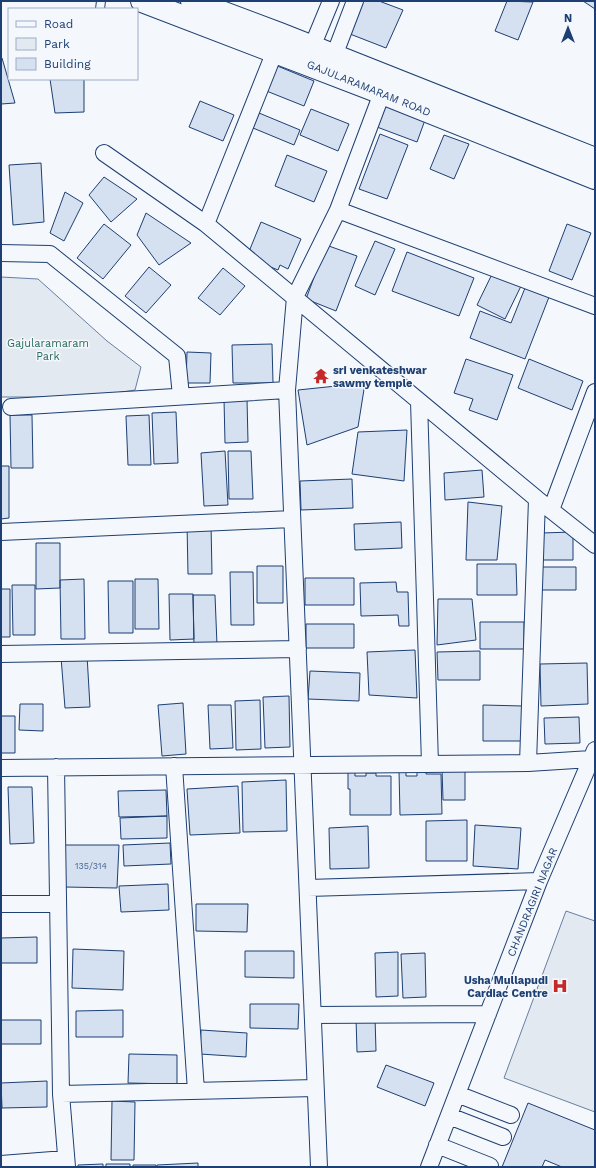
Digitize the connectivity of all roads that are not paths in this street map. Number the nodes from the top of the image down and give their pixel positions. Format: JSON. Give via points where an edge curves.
{"nodes":[{"id":1,"x":142,"y":1,"type":"edge"},
{"id":2,"x":192,"y":1,"type":"edge"},
{"id":3,"x":330,"y":1,"type":"edge"},
{"id":4,"x":355,"y":1,"type":"edge"},
{"id":5,"x":312,"y":47,"type":"junction"},
{"id":6,"x":275,"y":51,"type":"junction"},
{"id":7,"x":334,"y":56,"type":"junction"},
{"id":8,"x":382,"y":92,"type":"junction"},
{"id":9,"x":104,"y":153,"type":"dead end"},
{"id":10,"x":595,"y":159,"type":"edge"},
{"id":11,"x":595,"y":178,"type":"edge"},
{"id":12,"x":338,"y":210,"type":"junction"},
{"id":13,"x":206,"y":224,"type":"junction"},
{"id":14,"x":1,"y":253,"type":"edge"},
{"id":15,"x":295,"y":297,"type":"junction"},
{"id":16,"x":595,"y":306,"type":"edge"},
{"id":17,"x":287,"y":390,"type":"junction"},
{"id":18,"x":595,"y":392,"type":"edge"},
{"id":19,"x":181,"y":396,"type":"junction"},
{"id":20,"x":419,"y":401,"type":"junction"},
{"id":21,"x":11,"y":407,"type":"dead end"},
{"id":22,"x":537,"y":500,"type":"junction"},
{"id":23,"x":551,"y":510,"type":"junction"},
{"id":24,"x":292,"y":519,"type":"junction"},
{"id":25,"x":1,"y":532,"type":"edge"},
{"id":26,"x":595,"y":545,"type":"edge"},
{"id":27,"x":298,"y":649,"type":"junction"},
{"id":28,"x":1,"y":654,"type":"edge"},
{"id":29,"x":593,"y":754,"type":"edge"},
{"id":30,"x":528,"y":763,"type":"junction"},
{"id":31,"x":430,"y":764,"type":"junction"},
{"id":32,"x":302,"y":765,"type":"junction"},
{"id":33,"x":174,"y":766,"type":"junction"},
{"id":34,"x":56,"y":767,"type":"junction"},
{"id":35,"x":1,"y":768,"type":"edge"},
{"id":36,"x":539,"y":881,"type":"junction"},
{"id":37,"x":308,"y":888,"type":"junction"},
{"id":38,"x":1,"y":904,"type":"edge"},
{"id":39,"x":58,"y":904,"type":"junction"},
{"id":40,"x":488,"y":1014,"type":"junction"},
{"id":41,"x":313,"y":1015,"type":"junction"},
{"id":42,"x":315,"y":1088,"type":"junction"},
{"id":43,"x":196,"y":1092,"type":"junction"},
{"id":44,"x":61,"y":1094,"type":"junction"},
{"id":45,"x":457,"y":1094,"type":"junction"},
{"id":46,"x":511,"y":1115,"type":"dead end"},
{"id":47,"x":449,"y":1116,"type":"junction"},
{"id":48,"x":503,"y":1137,"type":"dead end"},
{"id":49,"x":437,"y":1145,"type":"junction"},
{"id":50,"x":66,"y":1163,"type":"edge"},
{"id":51,"x":1,"y":1164,"type":"edge"},
{"id":52,"x":490,"y":1166,"type":"edge"},
{"id":53,"x":319,"y":1167,"type":"edge"},
{"id":54,"x":429,"y":1167,"type":"edge"}],
"edges":[{"from":1,"to":6,"type":"main road","name":"GAJULARAMARAM ROAD"},
{"from":2,"to":5,"type":"main road","name":"GAJULARAMARAM ROAD"},
{"from":3,"to":5,"type":"street"},
{"from":4,"to":7,"type":"street"},
{"from":5,"to":7,"type":"main road","name":"GAJULARAMARAM ROAD"},
{"from":6,"to":8,"type":"main road","name":"GAJULARAMARAM ROAD"},
{"from":6,"to":13,"type":"street"},
{"from":7,"to":10,"type":"main road","name":"GAJULARAMARAM ROAD"},
{"from":8,"to":11,"type":"main road","name":"GAJULARAMARAM ROAD"},
{"from":8,"to":12,"type":"street"},
{"from":9,"to":13,"type":"street"},
{"from":12,"to":15,"type":"street"},
{"from":12,"to":16,"type":"street"},
{"from":13,"to":15,"type":"street"},
{"from":14,"to":19,"type":"street","via":[[50,254],[177,356]]},
{"from":15,"to":17,"type":"street"},
{"from":15,"to":20,"type":"street"},
{"from":17,"to":19,"type":"street"},
{"from":17,"to":24,"type":"street"},
{"from":18,"to":23,"type":"street"},
{"from":19,"to":21,"type":"street"},
{"from":20,"to":22,"type":"street"},
{"from":20,"to":31,"type":"street"},
{"from":22,"to":23,"type":"street"},
{"from":22,"to":30,"type":"street"},
{"from":23,"to":26,"type":"street"},
{"from":24,"to":25,"type":"street"},
{"from":24,"to":27,"type":"street"},
{"from":27,"to":28,"type":"street"},
{"from":27,"to":32,"type":"street"},
{"from":29,"to":30,"type":"street"},
{"from":29,"to":36,"type":"street","name":"CHANDRAGIRI NAGAR"},
{"from":30,"to":31,"type":"street"},
{"from":31,"to":32,"type":"street"},
{"from":32,"to":33,"type":"street"},
{"from":32,"to":37,"type":"street"},
{"from":33,"to":34,"type":"street"},
{"from":33,"to":43,"type":"street"},
{"from":34,"to":35,"type":"street"},
{"from":34,"to":39,"type":"street"},
{"from":36,"to":37,"type":"street"},
{"from":36,"to":40,"type":"street","name":"CHANDRAGIRI NAGAR"},
{"from":37,"to":41,"type":"street"},
{"from":38,"to":39,"type":"street"},
{"from":39,"to":44,"type":"street"},
{"from":40,"to":41,"type":"street"},
{"from":40,"to":45,"type":"street","name":"CHANDRAGIRI NAGAR"},
{"from":41,"to":42,"type":"street"},
{"from":42,"to":43,"type":"street"},
{"from":42,"to":53,"type":"street"},
{"from":43,"to":44,"type":"street"},
{"from":44,"to":50,"type":"street"},
{"from":45,"to":46,"type":"street"},
{"from":45,"to":47,"type":"street","name":"CHANDRAGIRI NAGAR"},
{"from":47,"to":48,"type":"street"},
{"from":47,"to":49,"type":"street","name":"CHANDRAGIRI NAGAR"},
{"from":49,"to":52,"type":"street"},
{"from":49,"to":54,"type":"street","name":"CHANDRAGIRI NAGAR"},
{"from":50,"to":51,"type":"street"}]}
